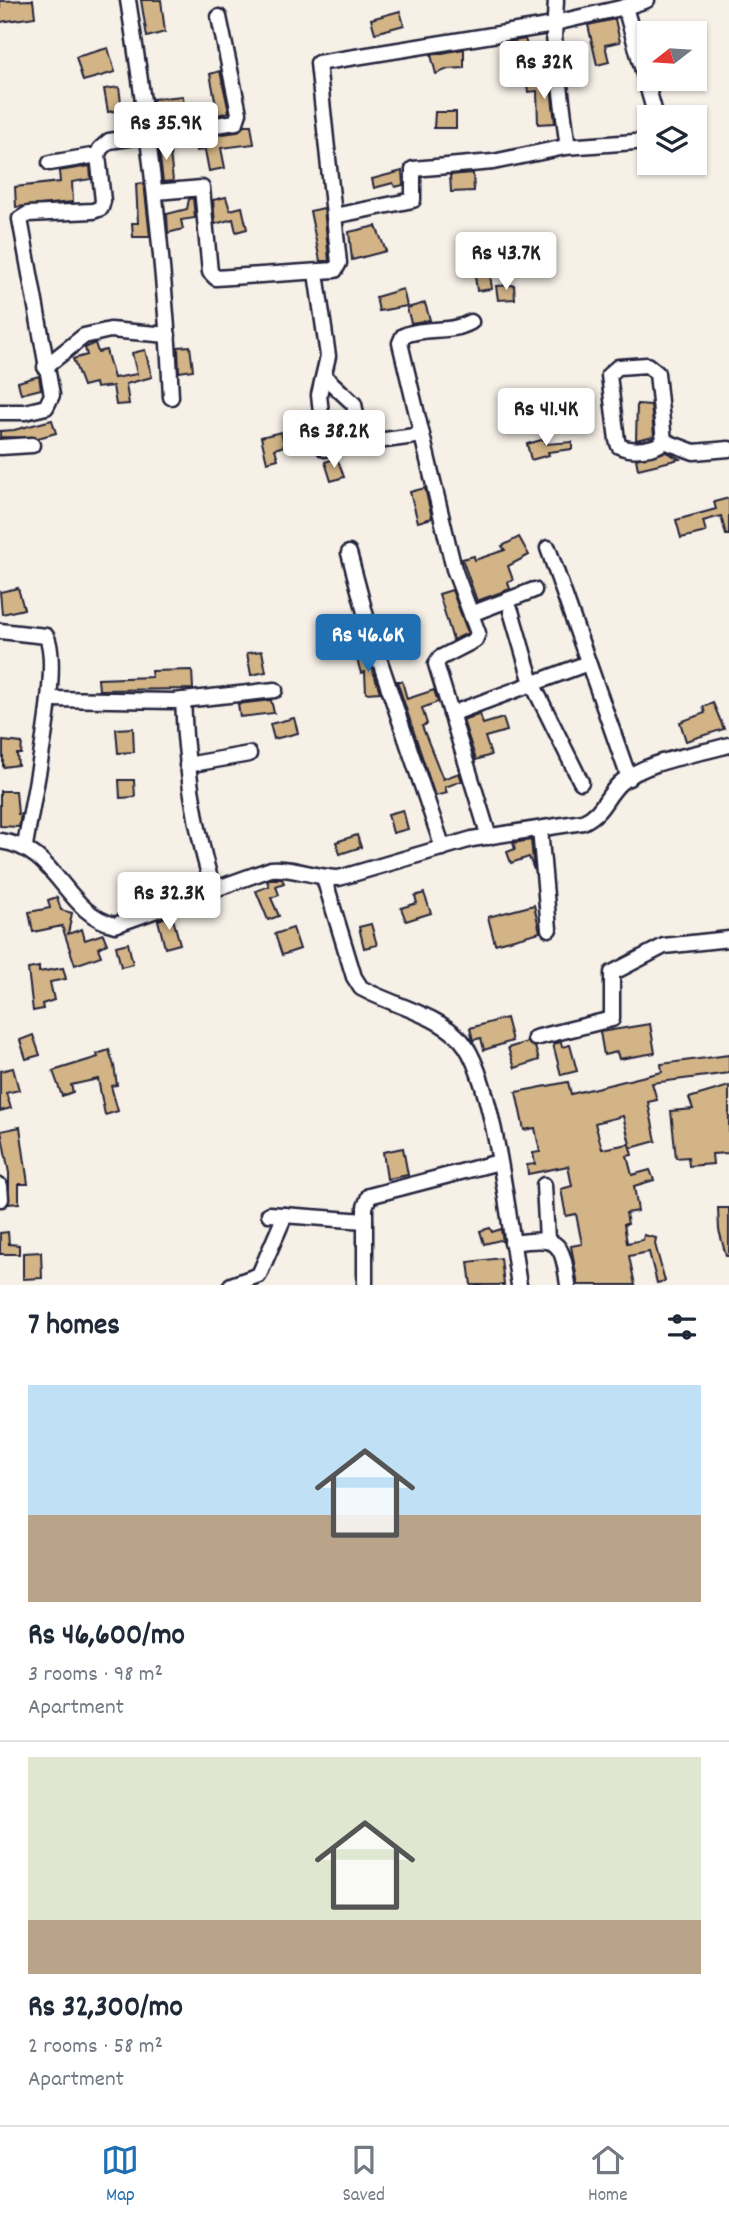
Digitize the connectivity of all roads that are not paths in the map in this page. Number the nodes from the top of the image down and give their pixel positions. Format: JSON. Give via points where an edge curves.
{"nodes":[{"id":1,"x":128,"y":0,"type":"edge"},
{"id":2,"x":556,"y":0,"type":"edge"},
{"id":3,"x":647,"y":0,"type":"edge"},
{"id":4,"x":625,"y":7,"type":"junction"},
{"id":5,"x":219,"y":17,"type":"dead end"},
{"id":6,"x":555,"y":24,"type":"junction"},
{"id":7,"x":653,"y":105,"type":"edge"},
{"id":8,"x":150,"y":135,"type":"junction"},
{"id":9,"x":637,"y":142,"type":"edge"},
{"id":10,"x":565,"y":147,"type":"junction"},
{"id":11,"x":98,"y":155,"type":"junction"},
{"id":12,"x":50,"y":163,"type":"dead end"},
{"id":13,"x":156,"y":192,"type":"junction"},
{"id":14,"x":334,"y":216,"type":"junction"},
{"id":15,"x":316,"y":273,"type":"junction"},
{"id":16,"x":471,"y":322,"type":"dead end"},
{"id":17,"x":168,"y":335,"type":"junction"},
{"id":18,"x":45,"y":366,"type":"junction"},
{"id":19,"x":324,"y":376,"type":"junction"},
{"id":20,"x":171,"y":397,"type":"dead end"},
{"id":21,"x":0,"y":412,"type":"edge"},
{"id":22,"x":422,"y":435,"type":"junction"},
{"id":23,"x":664,"y":440,"type":"junction"},
{"id":24,"x":32,"y":445,"type":"dead end"},
{"id":25,"x":0,"y":447,"type":"edge"},
{"id":26,"x":325,"y":449,"type":"dead end"},
{"id":27,"x":729,"y":450,"type":"edge"},
{"id":28,"x":548,"y":548,"type":"dead end"},
{"id":29,"x":349,"y":553,"type":"dead end"},
{"id":30,"x":534,"y":590,"type":"dead end"},
{"id":31,"x":511,"y":611,"type":"dead end"},
{"id":32,"x":471,"y":614,"type":"junction"},
{"id":33,"x":0,"y":632,"type":"edge"},
{"id":34,"x":588,"y":663,"type":"junction"},
{"id":35,"x":532,"y":683,"type":"junction"},
{"id":36,"x":275,"y":690,"type":"dead end"},
{"id":37,"x":49,"y":699,"type":"junction"},
{"id":38,"x":183,"y":700,"type":"junction"},
{"id":39,"x":451,"y":714,"type":"junction"},
{"id":40,"x":729,"y":745,"type":"edge"},
{"id":41,"x":248,"y":754,"type":"dead end"},
{"id":42,"x":187,"y":765,"type":"junction"},
{"id":43,"x":629,"y":778,"type":"junction"},
{"id":44,"x":581,"y":782,"type":"dead end"},
{"id":45,"x":540,"y":829,"type":"junction"},
{"id":46,"x":489,"y":837,"type":"junction"},
{"id":47,"x":0,"y":841,"type":"edge"},
{"id":48,"x":25,"y":846,"type":"junction"},
{"id":49,"x":443,"y":848,"type":"junction"},
{"id":50,"x":324,"y":878,"type":"junction"},
{"id":51,"x":213,"y":890,"type":"junction"},
{"id":52,"x":549,"y":929,"type":"dead end"},
{"id":53,"x":729,"y":939,"type":"edge"},
{"id":54,"x":535,"y":1038,"type":"dead end"},
{"id":55,"x":499,"y":1162,"type":"junction"},
{"id":56,"x":544,"y":1185,"type":"dead end"},
{"id":57,"x":269,"y":1214,"type":"dead end"},
{"id":58,"x":285,"y":1215,"type":"junction"},
{"id":59,"x":365,"y":1221,"type":"junction"},
{"id":60,"x":547,"y":1240,"type":"junction"},
{"id":61,"x":512,"y":1243,"type":"junction"},
{"id":62,"x":231,"y":1285,"type":"edge"},
{"id":63,"x":365,"y":1285,"type":"edge"},
{"id":64,"x":515,"y":1285,"type":"edge"},
{"id":65,"x":568,"y":1285,"type":"edge"}],
"edges":[{"from":1,"to":8,"type":"street"},
{"from":2,"to":6,"type":"street"},
{"from":3,"to":4,"type":"street"},
{"from":4,"to":6,"type":"street"},
{"from":4,"to":7,"type":"street"},
{"from":5,"to":8,"type":"street","via":[[239,118],[231,124]]},
{"from":6,"to":10,"type":"street"},
{"from":6,"to":14,"type":"street","via":[[318,63]]},
{"from":8,"to":11,"type":"street","via":[[109,141]]},
{"from":8,"to":13,"type":"street"},
{"from":9,"to":10,"type":"street"},
{"from":10,"to":14,"type":"street","via":[[493,162],[413,169],[413,200]]},
{"from":11,"to":12,"type":"street"},
{"from":11,"to":18,"type":"street","via":[[101,208],[28,214],[20,219]]},
{"from":13,"to":15,"type":"street","via":[[202,188],[212,276]]},
{"from":13,"to":17,"type":"street"},
{"from":14,"to":15,"type":"street","via":[[338,267]]},
{"from":15,"to":19,"type":"street","via":[[328,356]]},
{"from":16,"to":22,"type":"street","via":[[458,328],[417,331],[400,339]]},
{"from":17,"to":18,"type":"street","via":[[110,330],[84,336]]},
{"from":17,"to":20,"type":"street"},
{"from":18,"to":21,"type":"street","via":[[52,396],[46,407]]},
{"from":19,"to":22,"type":"street","via":[[354,404],[360,440]]},
{"from":19,"to":26,"type":"street","via":[[319,395]]},
{"from":22,"to":32,"type":"street","via":[[454,569]]},
{"from":23,"to":23,"type":"street","via":[[629,450],[619,446],[608,383],[612,370],[654,368]]},
{"from":23,"to":27,"type":"street","via":[[694,452]]},
{"from":24,"to":25,"type":"street"},
{"from":28,"to":34,"type":"street"},
{"from":29,"to":49,"type":"street","via":[[371,635]]},
{"from":30,"to":32,"type":"street"},
{"from":31,"to":35,"type":"street"},
{"from":32,"to":39,"type":"street","via":[[478,633],[475,640],[436,664]]},
{"from":33,"to":37,"type":"street","via":[[46,636]]},
{"from":34,"to":35,"type":"street"},
{"from":34,"to":43,"type":"street"},
{"from":35,"to":39,"type":"street"},
{"from":35,"to":44,"type":"street"},
{"from":36,"to":38,"type":"street"},
{"from":37,"to":38,"type":"street"},
{"from":37,"to":48,"type":"street"},
{"from":38,"to":42,"type":"street"},
{"from":39,"to":46,"type":"street"},
{"from":40,"to":43,"type":"street"},
{"from":41,"to":42,"type":"street"},
{"from":42,"to":51,"type":"street","via":[[197,832]]},
{"from":43,"to":45,"type":"street","via":[[609,795],[596,817]]},
{"from":45,"to":46,"type":"street"},
{"from":45,"to":52,"type":"street"},
{"from":46,"to":49,"type":"street"},
{"from":47,"to":48,"type":"street"},
{"from":48,"to":51,"type":"street","via":[[103,922],[123,923]]},
{"from":49,"to":50,"type":"street","via":[[339,878]]},
{"from":50,"to":51,"type":"street","via":[[271,869]]},
{"from":50,"to":55,"type":"street","via":[[361,988],[443,1026],[471,1055],[479,1071]]},
{"from":53,"to":54,"type":"street","via":[[664,946],[640,956],[612,973],[612,1019]]},
{"from":55,"to":59,"type":"street","via":[[375,1194],[366,1201]]},
{"from":55,"to":61,"type":"street"},
{"from":56,"to":60,"type":"street"},
{"from":57,"to":58,"type":"street"},
{"from":58,"to":59,"type":"street"},
{"from":58,"to":62,"type":"street","via":[[259,1275]]},
{"from":59,"to":63,"type":"street"},
{"from":60,"to":61,"type":"street"},
{"from":60,"to":65,"type":"street","via":[[564,1254]]},
{"from":61,"to":64,"type":"street"}]}
